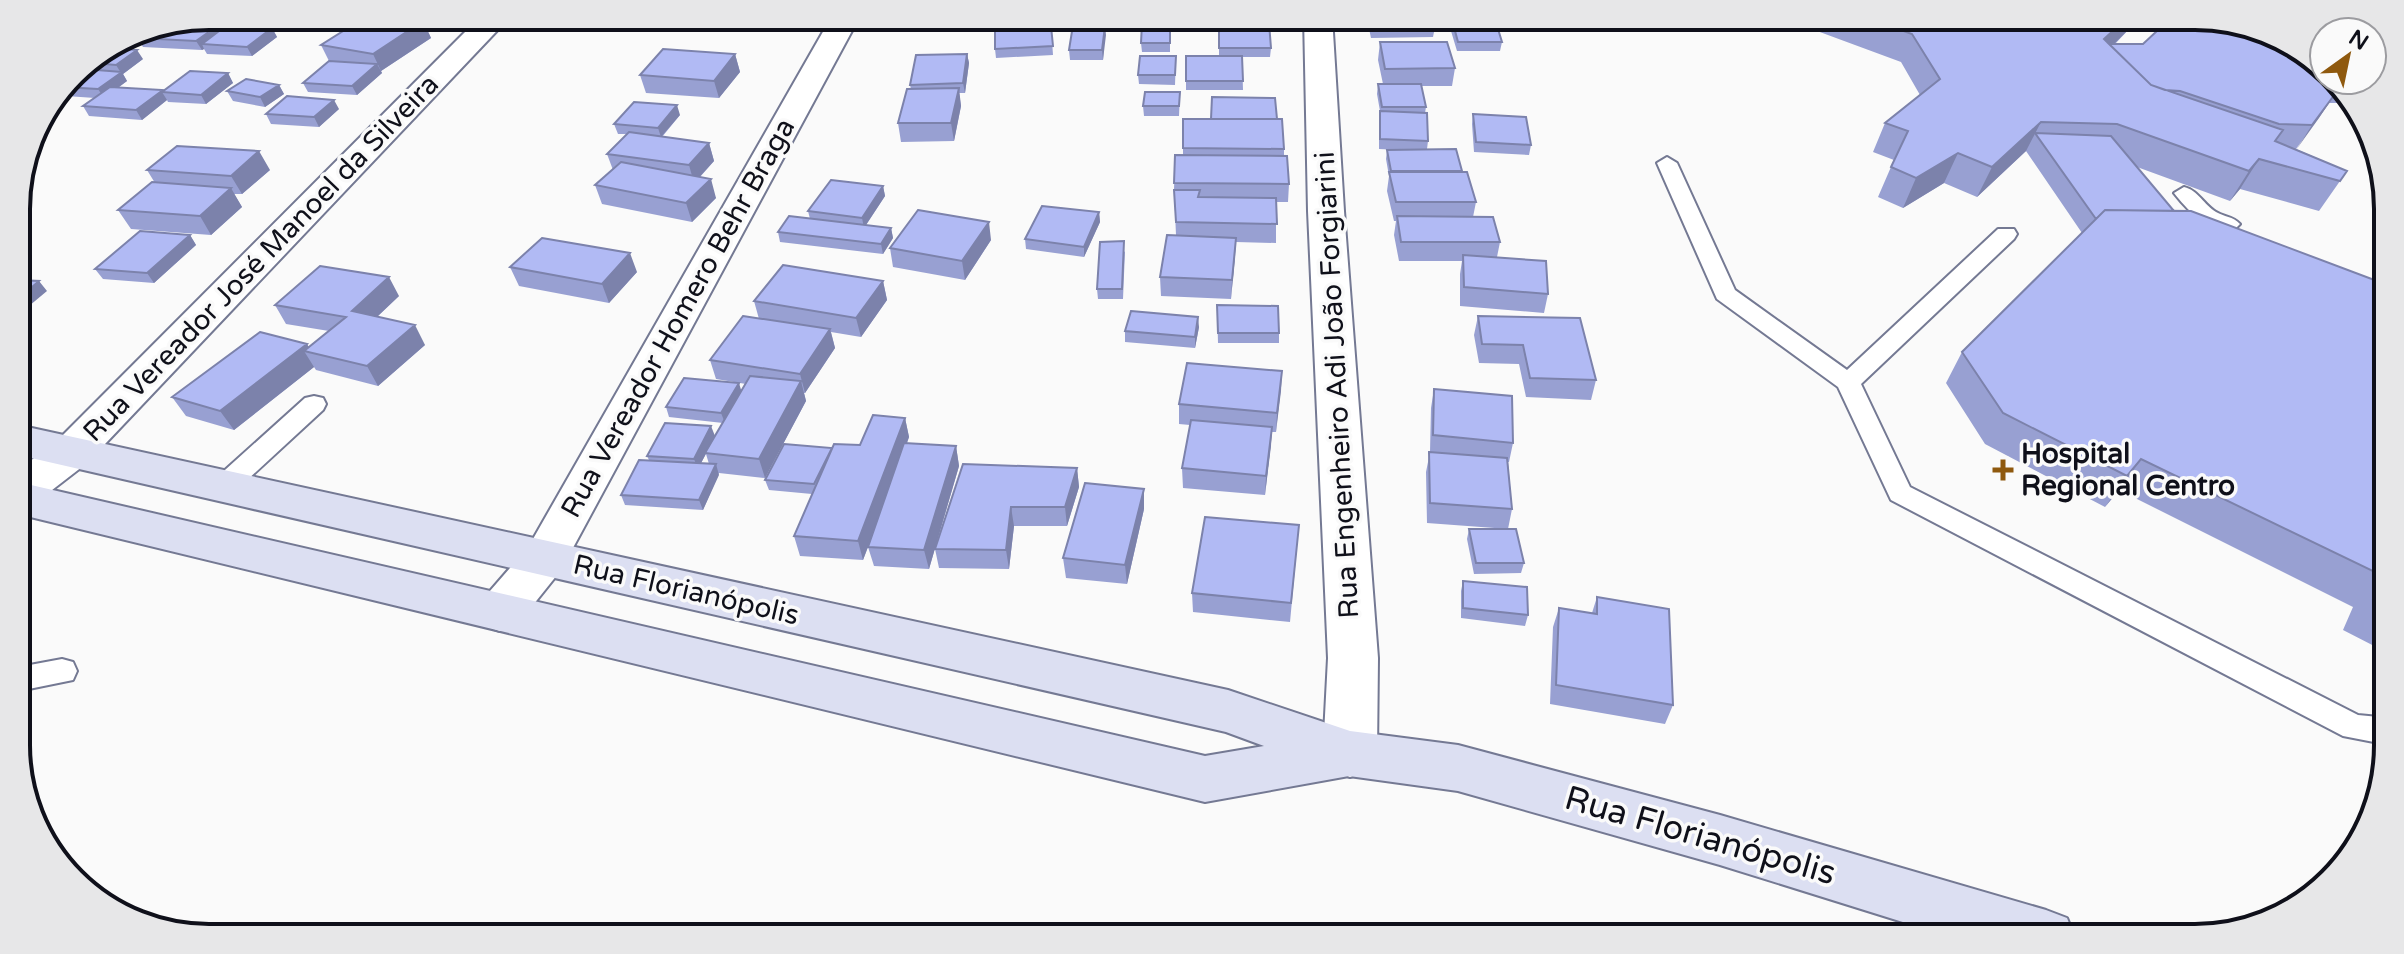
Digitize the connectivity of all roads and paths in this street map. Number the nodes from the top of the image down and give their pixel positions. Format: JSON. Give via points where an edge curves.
{"nodes":[{"id":1,"x":483,"y":30,"type":"edge"},
{"id":2,"x":838,"y":30,"type":"edge"},
{"id":3,"x":1319,"y":30,"type":"edge"},
{"id":4,"x":1667,"y":163,"type":"dead end"},
{"id":5,"x":2184,"y":193,"type":"dead end"},
{"id":6,"x":2229,"y":224,"type":"edge"},
{"id":7,"x":2006,"y":234,"type":"dead end"},
{"id":8,"x":1848,"y":382,"type":"junction"},
{"id":9,"x":314,"y":404,"type":"dead end"},
{"id":10,"x":30,"y":443,"type":"edge"},
{"id":11,"x":72,"y":452,"type":"junction"},
{"id":12,"x":30,"y":485,"type":"edge"},
{"id":13,"x":224,"y":486,"type":"junction"},
{"id":14,"x":30,"y":498,"type":"edge"},
{"id":15,"x":545,"y":558,"type":"junction"},
{"id":16,"x":500,"y":612,"type":"junction"},
{"id":17,"x":62,"y":671,"type":"dead end"},
{"id":18,"x":30,"y":677,"type":"edge"},
{"id":19,"x":2374,"y":729,"type":"edge"},
{"id":20,"x":1350,"y":754,"type":"junction"},
{"id":21,"x":1999,"y":924,"type":"edge"}],
"edges":[{"from":1,"to":11,"type":"street","name":"Rua Vereador José Manoel da Silveira"},
{"from":2,"to":15,"type":"street","name":"Rua Vereador Homero Behr Braga"},
{"from":3,"to":20,"type":"street","name":"Rua Engenheiro Adi João Forgiarini","via":[[1353,658]]},
{"from":4,"to":8,"type":"lane","via":[[1725,294]]},
{"from":5,"to":6,"type":"lane","via":[[2207,216]]},
{"from":7,"to":8,"type":"lane"},
{"from":8,"to":19,"type":"lane","via":[[1900,493],[2354,727]]},
{"from":9,"to":13,"type":"lane"},
{"from":10,"to":11,"type":"street","name":"Rua Florianópolis"},
{"from":11,"to":12,"type":"street","name":"Rua Vereador José Manoel da Silveira"},
{"from":11,"to":13,"type":"street","name":"Rua Florianópolis"},
{"from":13,"to":15,"type":"street","name":"Rua Florianópolis"},
{"from":14,"to":16,"type":"street","name":"Rua Florianópolis"},
{"from":15,"to":16,"type":"street","name":"Rua Vereador Homero Behr Braga"},
{"from":15,"to":20,"type":"street","name":"Rua Florianópolis","via":[[1228,711]]},
{"from":16,"to":20,"type":"street","name":"Rua Florianópolis","via":[[1205,779]]},
{"from":17,"to":18,"type":"lane"},
{"from":20,"to":21,"type":"street","name":"Rua Florianópolis","via":[[1458,768]]}]}
